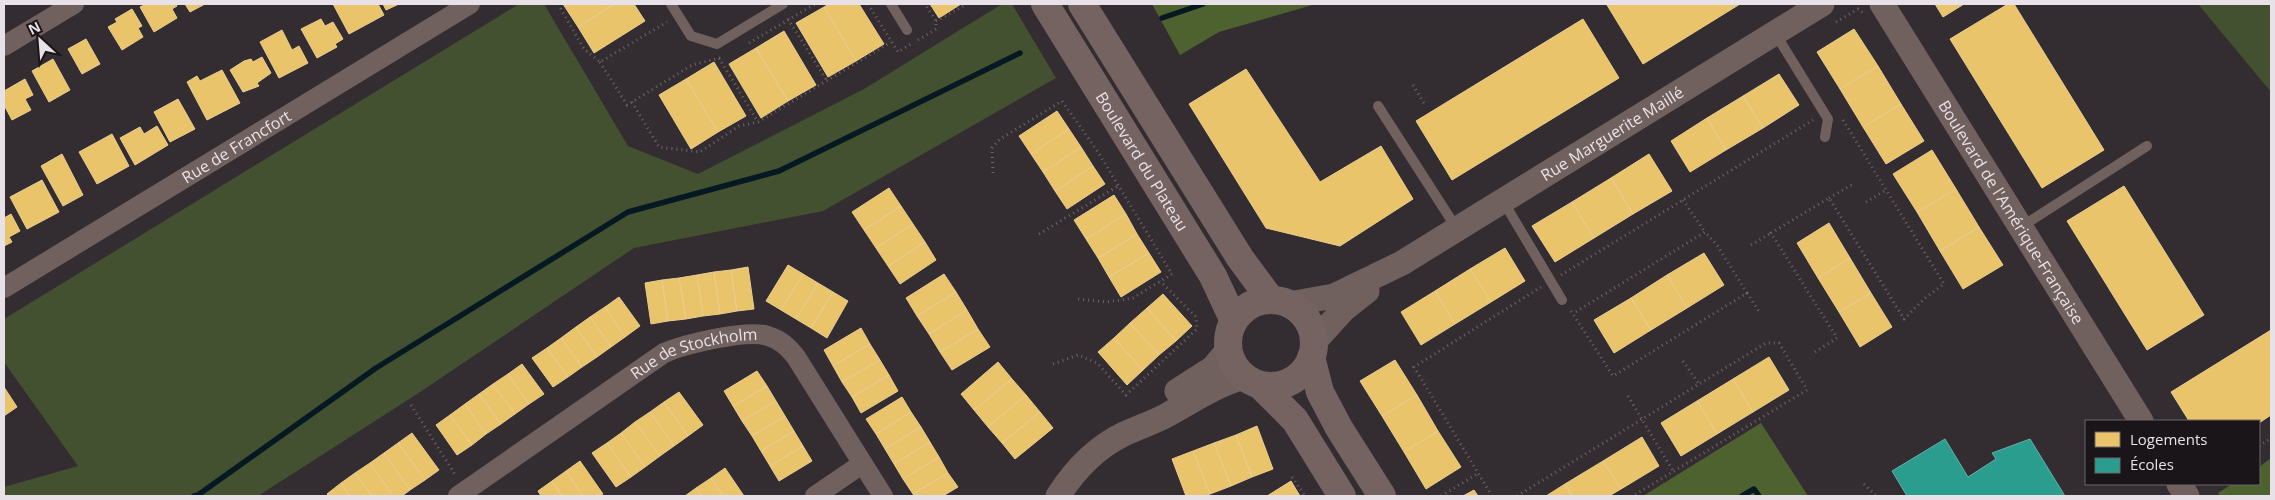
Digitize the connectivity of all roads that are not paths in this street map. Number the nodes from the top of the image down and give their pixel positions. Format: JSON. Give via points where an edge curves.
{"nodes":[{"id":1,"x":74,"y":4,"type":"edge"},
{"id":2,"x":470,"y":4,"type":"edge"},
{"id":3,"x":671,"y":4,"type":"edge"},
{"id":4,"x":891,"y":4,"type":"edge"},
{"id":5,"x":1045,"y":4,"type":"edge"},
{"id":6,"x":1082,"y":4,"type":"edge"},
{"id":7,"x":782,"y":5,"type":"edge"},
{"id":8,"x":1874,"y":9,"type":"edge"},
{"id":9,"x":1825,"y":15,"type":"edge"},
{"id":10,"x":907,"y":30,"type":"dead end"},
{"id":11,"x":1775,"y":33,"type":"junction"},
{"id":12,"x":4,"y":46,"type":"edge"},
{"id":13,"x":1378,"y":106,"type":"dead end"},
{"id":14,"x":1825,"y":137,"type":"dead end"},
{"id":15,"x":2147,"y":146,"type":"dead end"},
{"id":16,"x":1503,"y":200,"type":"junction"},
{"id":17,"x":2021,"y":227,"type":"junction"},
{"id":18,"x":1457,"y":229,"type":"junction"},
{"id":19,"x":1402,"y":263,"type":"junction"},
{"id":20,"x":4,"y":288,"type":"edge"},
{"id":21,"x":1562,"y":300,"type":"road end"},
{"id":22,"x":1280,"y":302,"type":"junction"},
{"id":23,"x":1234,"y":322,"type":"junction"},
{"id":24,"x":1228,"y":350,"type":"junction"},
{"id":25,"x":1313,"y":350,"type":"junction"},
{"id":26,"x":1252,"y":381,"type":"junction"},
{"id":27,"x":2140,"y":420,"type":"edge"},
{"id":28,"x":1122,"y":435,"type":"junction"},
{"id":29,"x":862,"y":464,"type":"junction"},
{"id":30,"x":2181,"y":485,"type":"edge"},
{"id":31,"x":462,"y":494,"type":"edge"},
{"id":32,"x":815,"y":496,"type":"edge"},
{"id":33,"x":882,"y":496,"type":"edge"},
{"id":34,"x":1058,"y":496,"type":"edge"},
{"id":35,"x":1342,"y":496,"type":"edge"},
{"id":36,"x":1382,"y":496,"type":"edge"},
{"id":37,"x":2187,"y":496,"type":"edge"}],
"edges":[{"from":1,"to":12,"type":"street"},
{"from":2,"to":20,"type":"street","name":"Rue de Francfort"},
{"from":3,"to":7,"type":"lane","via":[[690,36],[717,44]]},
{"from":4,"to":10,"type":"lane"},
{"from":5,"to":23,"type":"main road","name":"Boulevard du Plateau","via":[[1213,276]]},
{"from":6,"to":22,"type":"main road","name":"Boulevard du Plateau","via":[[1245,265]]},
{"from":8,"to":17,"type":"street","name":"Boulevard de l'Amérique-Française"},
{"from":9,"to":11,"type":"street","name":"Rue Marguerite Maillé"},
{"from":11,"to":14,"type":"lane","via":[[1828,120]]},
{"from":11,"to":16,"type":"street","name":"Rue Marguerite Maillé"},
{"from":13,"to":18,"type":"lane"},
{"from":15,"to":17,"type":"lane"},
{"from":16,"to":18,"type":"street","name":"Rue Marguerite Maillé"},
{"from":16,"to":21,"type":"lane"},
{"from":17,"to":27,"type":"street","name":"Boulevard de l'Amérique-Française"},
{"from":18,"to":19,"type":"street","name":"Rue Marguerite Maillé"},
{"from":19,"to":22,"type":"street","name":"Rue Marguerite Maillé","via":[[1334,296]]},
{"from":19,"to":25,"type":"street","name":"Rue Marguerite Maillé","via":[[1342,310]]},
{"from":22,"to":23,"type":"main road","via":[[1256,303],[1243,310]]},
{"from":22,"to":25,"type":"main road","via":[[1302,313],[1311,326]]},
{"from":23,"to":24,"type":"main road","via":[[1228,335]]},
{"from":24,"to":26,"type":"main road","via":[[1236,369]]},
{"from":24,"to":28,"type":"street","via":[[1213,368],[1157,404]]},
{"from":25,"to":26,"type":"main road","via":[[1303,371],[1291,381],[1276,386]]},
{"from":25,"to":36,"type":"main road","via":[[1320,392]]},
{"from":26,"to":28,"type":"street","via":[[1219,386],[1162,418]]},
{"from":26,"to":35,"type":"main road","via":[[1295,420]]},
{"from":28,"to":34,"type":"street","via":[[1080,468]]},
{"from":29,"to":31,"type":"street","name":"Rue de Stockholm","via":[[796,357],[784,343],[766,335],[748,334],[694,343],[664,352]]},
{"from":29,"to":32,"type":"street"},
{"from":29,"to":33,"type":"street","name":"Rue de Stockholm"},
{"from":30,"to":37,"type":"street"}]}
